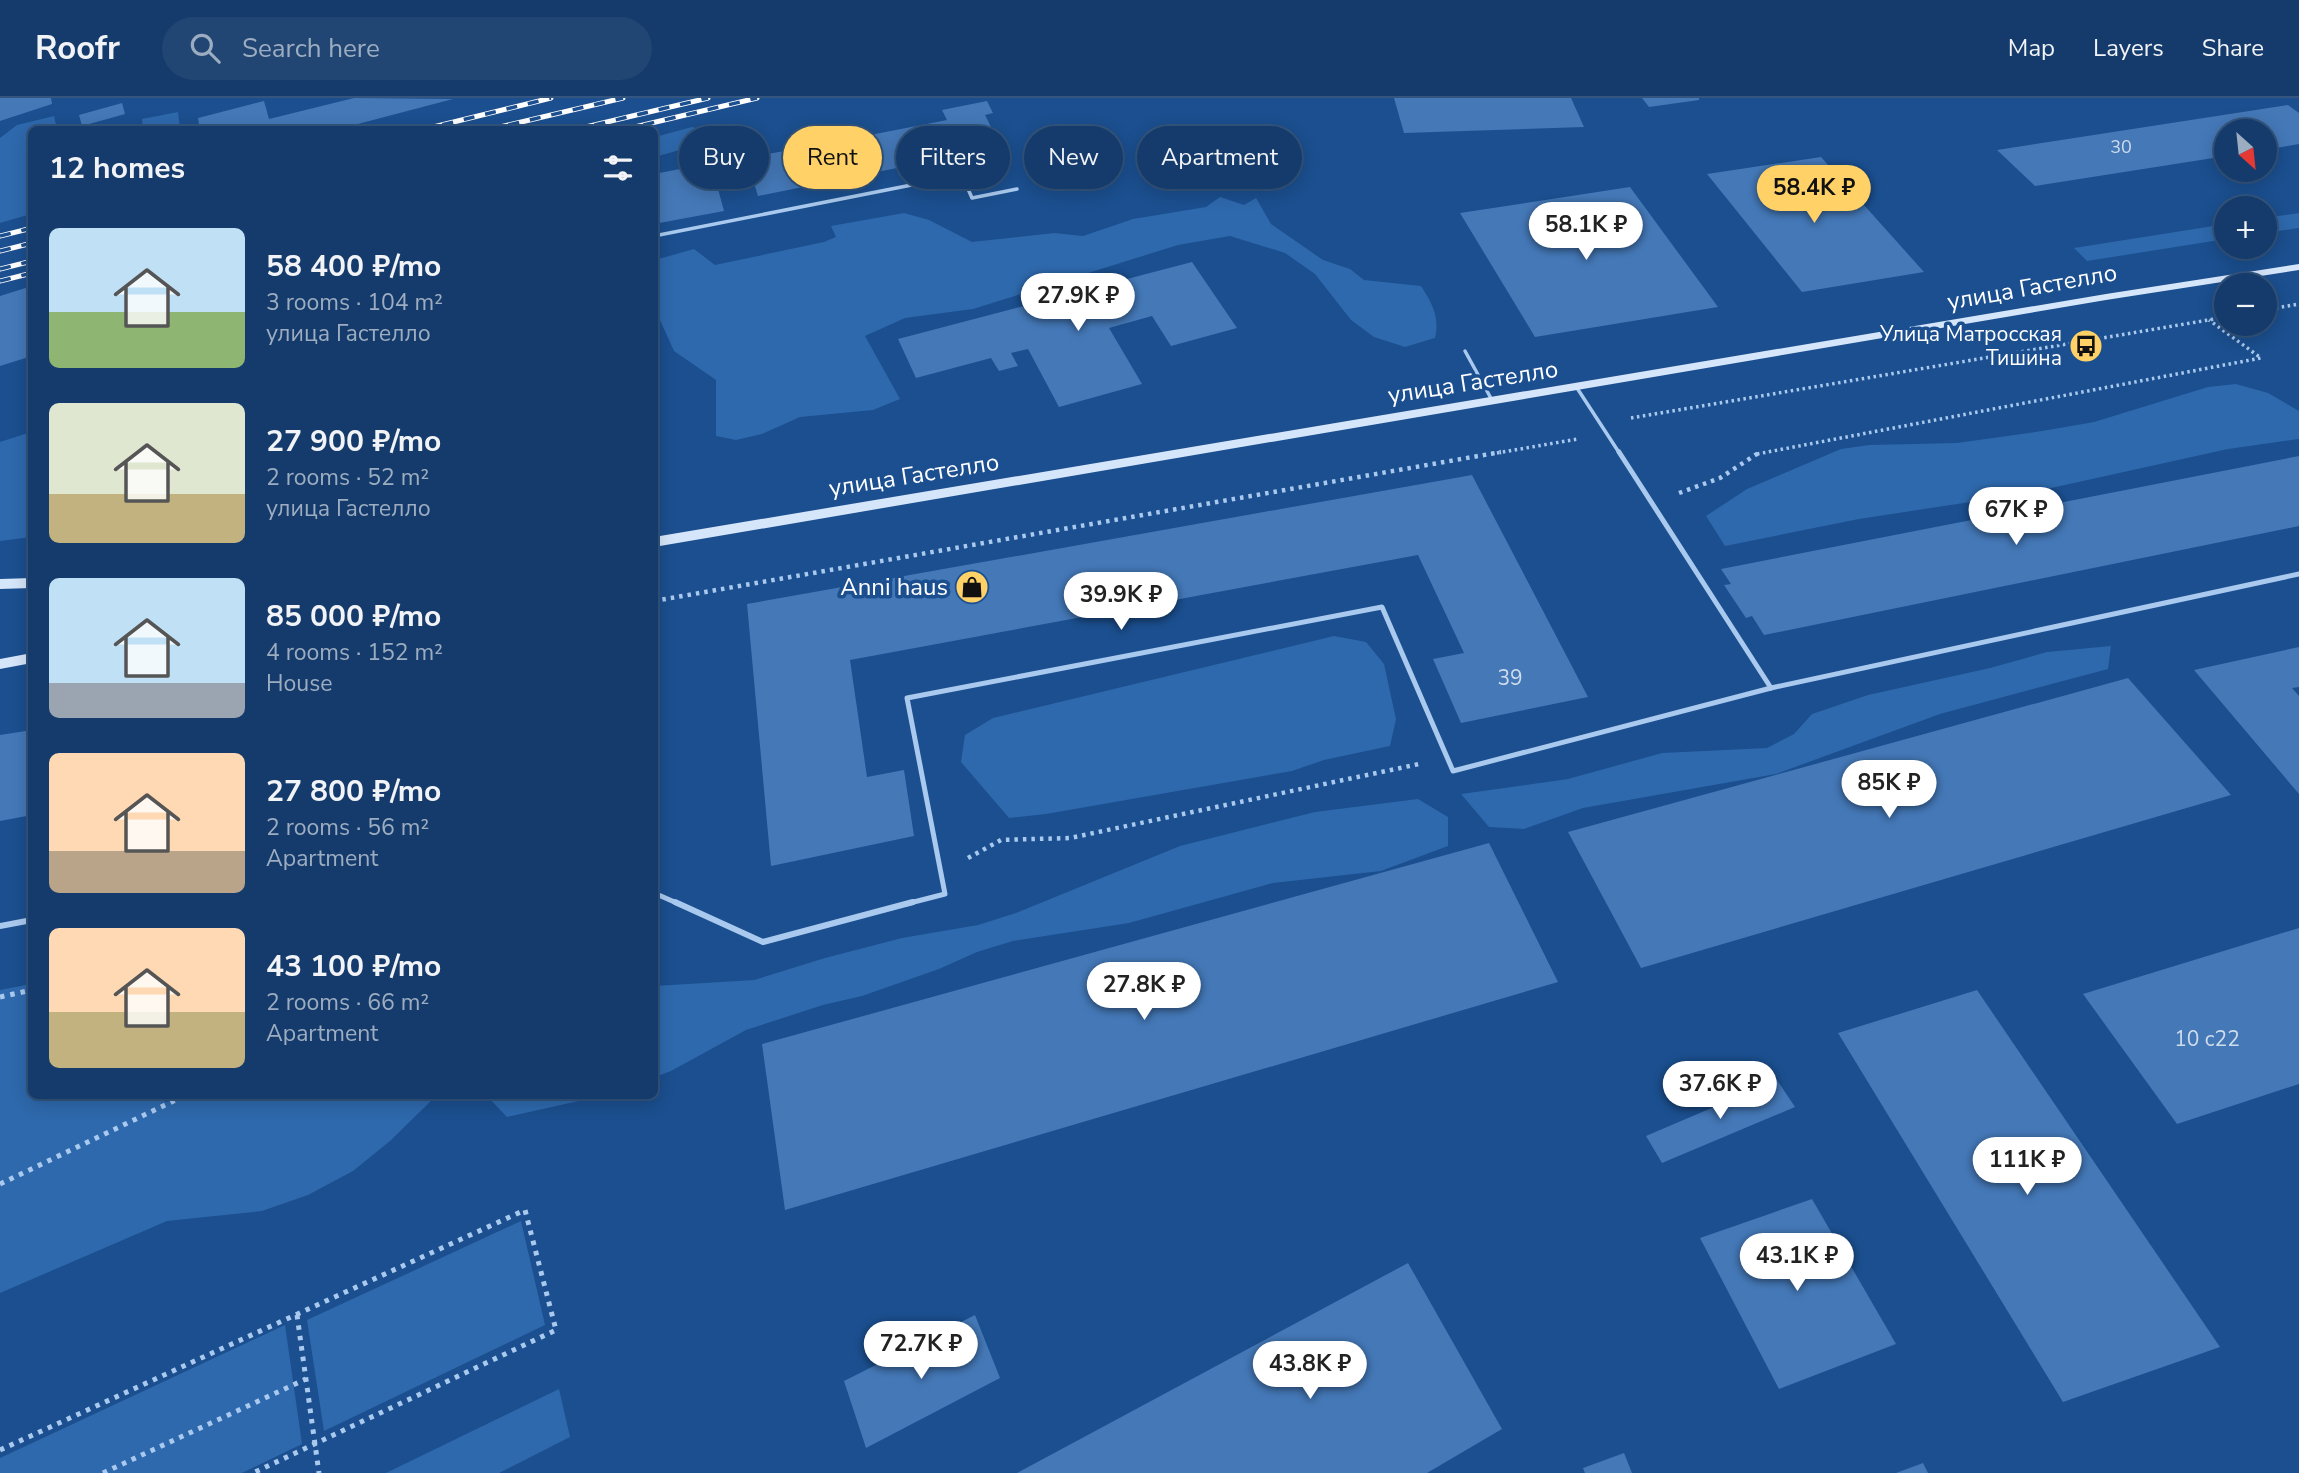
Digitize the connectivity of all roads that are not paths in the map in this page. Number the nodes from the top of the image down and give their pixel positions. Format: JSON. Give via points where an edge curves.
{"nodes":[{"id":1,"x":1017,"y":189,"type":"dead end"},
{"id":2,"x":658,"y":235,"type":"edge"},
{"id":3,"x":2299,"y":267,"type":"edge"},
{"id":4,"x":1465,"y":351,"type":"dead end"},
{"id":5,"x":1577,"y":388,"type":"junction"},
{"id":6,"x":1493,"y":402,"type":"junction"},
{"id":7,"x":658,"y":541,"type":"edge"},
{"id":8,"x":2299,"y":574,"type":"edge"},
{"id":9,"x":28,"y":583,"type":"edge"},
{"id":10,"x":0,"y":584,"type":"edge"},
{"id":11,"x":28,"y":659,"type":"edge"},
{"id":12,"x":0,"y":664,"type":"edge"},
{"id":13,"x":1771,"y":688,"type":"junction"},
{"id":14,"x":658,"y":895,"type":"edge"},
{"id":15,"x":28,"y":921,"type":"edge"},
{"id":16,"x":0,"y":926,"type":"edge"}],
"edges":[{"from":1,"to":2,"type":"lane","via":[[972,198],[962,175]]},
{"from":3,"to":5,"type":"street","name":"улица Гастелло"},
{"from":4,"to":6,"type":"lane"},
{"from":5,"to":6,"type":"street","name":"улица Гастелло"},
{"from":5,"to":13,"type":"lane"},
{"from":6,"to":7,"type":"street","name":"улица Гастелло"},
{"from":8,"to":13,"type":"lane"},
{"from":9,"to":10,"type":"street"},
{"from":11,"to":12,"type":"street"},
{"from":13,"to":14,"type":"lane","via":[[1453,771],[1382,607],[907,698],[944,894],[763,942]]},
{"from":15,"to":16,"type":"lane"}]}
